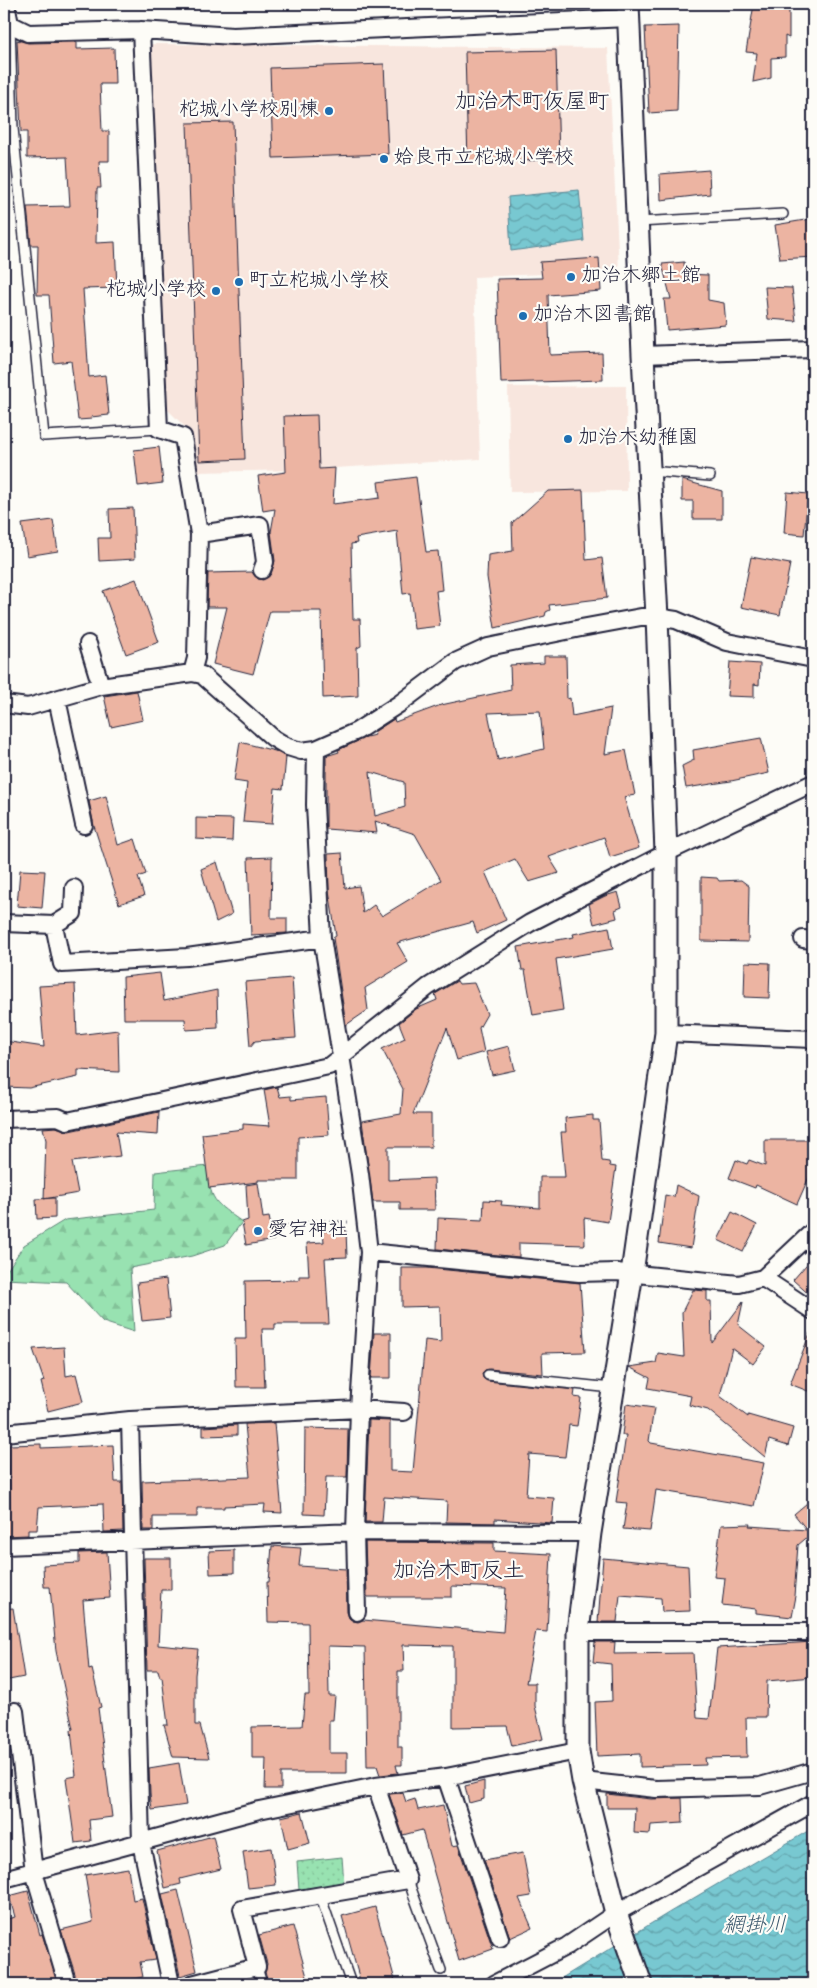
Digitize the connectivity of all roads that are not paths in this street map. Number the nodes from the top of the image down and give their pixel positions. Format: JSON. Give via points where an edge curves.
{"nodes":[{"id":1,"x":628,"y":11,"type":"edge"},
{"id":2,"x":7,"y":12,"type":"edge"},
{"id":3,"x":141,"y":30,"type":"junction"},
{"id":4,"x":783,"y":214,"type":"dead end"},
{"id":5,"x":637,"y":222,"type":"junction"},
{"id":6,"x":813,"y":349,"type":"edge"},
{"id":7,"x":643,"y":355,"type":"junction"},
{"id":8,"x":159,"y":429,"type":"junction"},
{"id":9,"x":650,"y":471,"type":"junction"},
{"id":10,"x":710,"y":476,"type":"dead end"},
{"id":11,"x":199,"y":534,"type":"junction"},
{"id":12,"x":262,"y":570,"type":"dead end"},
{"id":13,"x":657,"y":617,"type":"junction"},
{"id":14,"x":88,"y":644,"type":"dead end"},
{"id":15,"x":813,"y":659,"type":"edge"},
{"id":16,"x":192,"y":673,"type":"junction"},
{"id":17,"x":101,"y":686,"type":"junction"},
{"id":18,"x":58,"y":699,"type":"junction"},
{"id":19,"x":4,"y":704,"type":"edge"},
{"id":20,"x":316,"y":749,"type":"junction"},
{"id":21,"x":813,"y":783,"type":"edge"},
{"id":22,"x":84,"y":825,"type":"dead end"},
{"id":23,"x":666,"y":853,"type":"junction"},
{"id":24,"x":74,"y":888,"type":"dead end"},
{"id":25,"x":4,"y":923,"type":"edge"},
{"id":26,"x":54,"y":925,"type":"junction"},
{"id":27,"x":322,"y":938,"type":"junction"},
{"id":28,"x":813,"y":1030,"type":"edge"},
{"id":29,"x":666,"y":1033,"type":"junction"},
{"id":30,"x":813,"y":1039,"type":"edge"},
{"id":31,"x":342,"y":1055,"type":"junction"},
{"id":32,"x":4,"y":1119,"type":"edge"},
{"id":33,"x":813,"y":1231,"type":"edge"},
{"id":34,"x":369,"y":1252,"type":"junction"},
{"id":35,"x":632,"y":1273,"type":"junction"},
{"id":36,"x":764,"y":1278,"type":"junction"},
{"id":37,"x":813,"y":1311,"type":"edge"},
{"id":38,"x":488,"y":1375,"type":"dead end"},
{"id":39,"x":613,"y":1388,"type":"junction"},
{"id":40,"x":359,"y":1409,"type":"junction"},
{"id":41,"x":404,"y":1412,"type":"dead end"},
{"id":42,"x":130,"y":1420,"type":"junction"},
{"id":43,"x":4,"y":1433,"type":"edge"},
{"id":44,"x":355,"y":1532,"type":"junction"},
{"id":45,"x":590,"y":1533,"type":"junction"},
{"id":46,"x":132,"y":1540,"type":"junction"},
{"id":47,"x":4,"y":1546,"type":"edge"},
{"id":48,"x":357,"y":1612,"type":"dead end"},
{"id":49,"x":578,"y":1632,"type":"junction"},
{"id":50,"x":813,"y":1632,"type":"edge"},
{"id":51,"x":15,"y":1711,"type":"dead end"},
{"id":52,"x":578,"y":1752,"type":"junction"},
{"id":53,"x":813,"y":1771,"type":"edge"},
{"id":54,"x":446,"y":1777,"type":"junction"},
{"id":55,"x":583,"y":1781,"type":"junction"},
{"id":56,"x":376,"y":1786,"type":"junction"},
{"id":57,"x":813,"y":1803,"type":"edge"},
{"id":58,"x":140,"y":1842,"type":"junction"},
{"id":59,"x":34,"y":1872,"type":"junction"},
{"id":60,"x":4,"y":1879,"type":"edge"},
{"id":61,"x":408,"y":1880,"type":"junction"},
{"id":62,"x":320,"y":1895,"type":"junction"},
{"id":63,"x":618,"y":1918,"type":"junction"},
{"id":64,"x":500,"y":1938,"type":"dead end"},
{"id":65,"x":257,"y":1967,"type":"junction"},
{"id":66,"x":441,"y":1970,"type":"dead end"},
{"id":67,"x":64,"y":1976,"type":"dead end"},
{"id":68,"x":170,"y":1984,"type":"edge"},
{"id":69,"x":192,"y":1984,"type":"edge"},
{"id":70,"x":262,"y":1984,"type":"edge"},
{"id":71,"x":351,"y":1984,"type":"edge"},
{"id":72,"x":494,"y":1984,"type":"edge"},
{"id":73,"x":641,"y":1984,"type":"edge"}],
"edges":[{"from":1,"to":3,"type":"street","via":[[233,36]]},
{"from":1,"to":5,"type":"street"},
{"from":2,"to":3,"type":"street","via":[[28,33]]},
{"from":2,"to":8,"type":"lane","via":[[13,128],[44,436]]},
{"from":3,"to":8,"type":"street"},
{"from":4,"to":5,"type":"lane"},
{"from":5,"to":7,"type":"street"},
{"from":6,"to":7,"type":"street"},
{"from":7,"to":9,"type":"street"},
{"from":8,"to":11,"type":"street","via":[[183,436]]},
{"from":9,"to":10,"type":"lane"},
{"from":9,"to":13,"type":"street"},
{"from":11,"to":12,"type":"street","via":[[260,525],[265,562]]},
{"from":11,"to":16,"type":"street","via":[[196,658]]},
{"from":13,"to":15,"type":"street","via":[[676,620],[727,642]]},
{"from":13,"to":20,"type":"street","via":[[641,617],[488,647],[455,662],[400,704],[357,731]]},
{"from":13,"to":23,"type":"street"},
{"from":14,"to":17,"type":"street"},
{"from":16,"to":17,"type":"street"},
{"from":16,"to":20,"type":"street","via":[[211,681],[273,738],[301,751]]},
{"from":17,"to":18,"type":"street"},
{"from":18,"to":19,"type":"street","via":[[28,707]]},
{"from":18,"to":22,"type":"street"},
{"from":20,"to":27,"type":"street","via":[[315,805]]},
{"from":21,"to":23,"type":"street"},
{"from":23,"to":29,"type":"street"},
{"from":23,"to":31,"type":"street","via":[[530,924],[428,987]]},
{"from":24,"to":26,"type":"street","via":[[72,913]]},
{"from":25,"to":26,"type":"street"},
{"from":26,"to":27,"type":"street","via":[[62,964],[187,958]]},
{"from":27,"to":31,"type":"street"},
{"from":28,"to":30,"type":"street"},
{"from":29,"to":30,"type":"street"},
{"from":29,"to":35,"type":"street"},
{"from":31,"to":32,"type":"street","via":[[329,1066],[67,1120],[58,1117]]},
{"from":31,"to":34,"type":"street"},
{"from":33,"to":36,"type":"street"},
{"from":34,"to":35,"type":"street","via":[[579,1273]]},
{"from":34,"to":40,"type":"street"},
{"from":35,"to":36,"type":"street","via":[[739,1284]]},
{"from":35,"to":39,"type":"street"},
{"from":36,"to":37,"type":"street"},
{"from":38,"to":39,"type":"lane"},
{"from":39,"to":45,"type":"street"},
{"from":40,"to":41,"type":"street"},
{"from":40,"to":42,"type":"street"},
{"from":40,"to":44,"type":"street"},
{"from":42,"to":43,"type":"street"},
{"from":42,"to":46,"type":"street"},
{"from":44,"to":45,"type":"street"},
{"from":44,"to":46,"type":"street"},
{"from":44,"to":48,"type":"street"},
{"from":45,"to":49,"type":"street"},
{"from":46,"to":47,"type":"street"},
{"from":46,"to":58,"type":"street"},
{"from":49,"to":50,"type":"street"},
{"from":49,"to":52,"type":"street"},
{"from":51,"to":59,"type":"street"},
{"from":52,"to":54,"type":"street"},
{"from":52,"to":55,"type":"street"},
{"from":53,"to":55,"type":"street","via":[[760,1786],[656,1789]]},
{"from":54,"to":56,"type":"street"},
{"from":54,"to":64,"type":"street"},
{"from":55,"to":63,"type":"street"},
{"from":56,"to":58,"type":"street","via":[[259,1810]]},
{"from":56,"to":61,"type":"street"},
{"from":57,"to":63,"type":"street"},
{"from":58,"to":59,"type":"street"},
{"from":58,"to":68,"type":"street"},
{"from":59,"to":60,"type":"street"},
{"from":59,"to":67,"type":"street"},
{"from":61,"to":62,"type":"street"},
{"from":61,"to":66,"type":"lane"},
{"from":62,"to":65,"type":"street","via":[[242,1909]]},
{"from":62,"to":71,"type":"lane"},
{"from":63,"to":72,"type":"street"},
{"from":63,"to":73,"type":"street"},
{"from":65,"to":69,"type":"street"},
{"from":65,"to":70,"type":"lane"}]}
